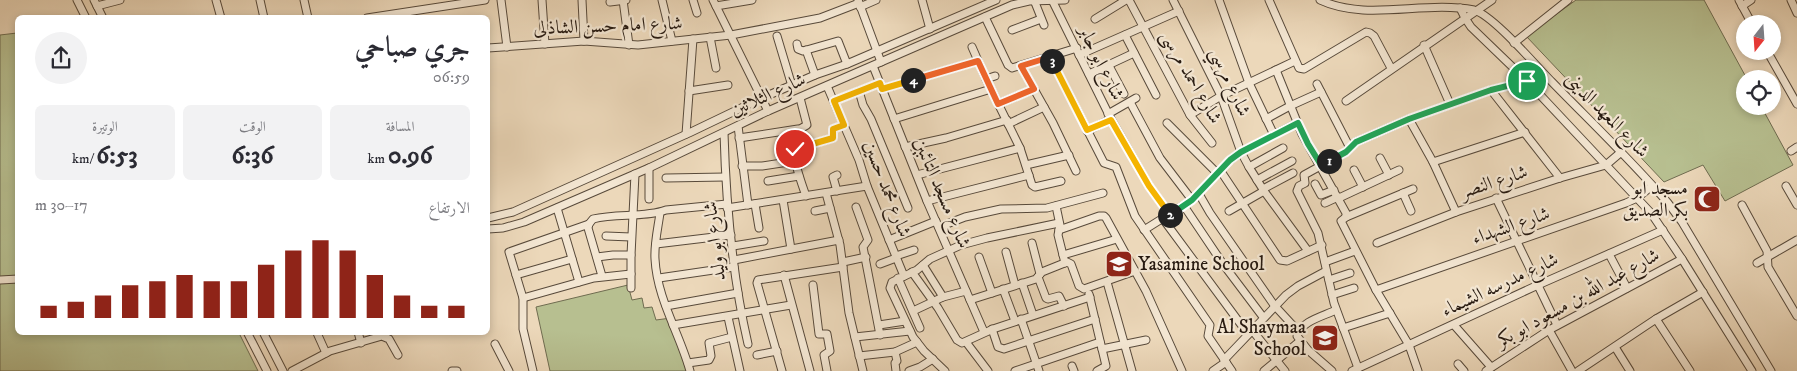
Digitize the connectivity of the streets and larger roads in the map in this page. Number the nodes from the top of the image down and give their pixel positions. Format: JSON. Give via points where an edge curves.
{"nodes":[{"id":1,"x":77,"y":0,"type":"edge"},
{"id":2,"x":120,"y":0,"type":"edge"},
{"id":3,"x":216,"y":0,"type":"edge"},
{"id":4,"x":260,"y":0,"type":"edge"},
{"id":5,"x":304,"y":0,"type":"edge"},
{"id":6,"x":485,"y":0,"type":"edge"},
{"id":7,"x":501,"y":0,"type":"edge"},
{"id":8,"x":542,"y":0,"type":"edge"},
{"id":9,"x":582,"y":0,"type":"edge"},
{"id":10,"x":624,"y":0,"type":"edge"},
{"id":11,"x":662,"y":0,"type":"edge"},
{"id":12,"x":693,"y":0,"type":"edge"},
{"id":13,"x":752,"y":0,"type":"edge"},
{"id":14,"x":876,"y":0,"type":"edge"},
{"id":15,"x":922,"y":0,"type":"edge"},
{"id":16,"x":996,"y":0,"type":"edge"},
{"id":17,"x":1034,"y":0,"type":"edge"},
{"id":18,"x":1065,"y":0,"type":"edge"},
{"id":19,"x":1128,"y":0,"type":"edge"},
{"id":20,"x":1173,"y":0,"type":"edge"},
{"id":21,"x":1219,"y":0,"type":"edge"},
{"id":22,"x":1269,"y":0,"type":"edge"},
{"id":23,"x":1320,"y":0,"type":"edge"},
{"id":24,"x":1352,"y":0,"type":"edge"},
{"id":25,"x":1568,"y":0,"type":"edge"},
{"id":26,"x":1751,"y":0,"type":"edge"},
{"id":27,"x":1053,"y":1,"type":"edge"},
{"id":28,"x":1490,"y":1,"type":"edge"},
{"id":29,"x":610,"y":2,"type":"dead end"},
{"id":30,"x":1427,"y":2,"type":"edge"},
{"id":31,"x":95,"y":3,"type":"edge"},
{"id":32,"x":715,"y":3,"type":"edge"},
{"id":33,"x":859,"y":3,"type":"edge"},
{"id":34,"x":1740,"y":3,"type":"edge"},
{"id":35,"x":1387,"y":4,"type":"edge"},
{"id":36,"x":1460,"y":8,"type":"junction"},
{"id":37,"x":1356,"y":9,"type":"junction"},
{"id":38,"x":1179,"y":11,"type":"junction"},
{"id":39,"x":1476,"y":11,"type":"junction"},
{"id":40,"x":697,"y":13,"type":"dead end"},
{"id":41,"x":84,"y":15,"type":"edge"},
{"id":42,"x":101,"y":15,"type":"edge"},
{"id":43,"x":220,"y":15,"type":"edge"},
{"id":44,"x":263,"y":15,"type":"edge"},
{"id":45,"x":307,"y":15,"type":"edge"},
{"id":46,"x":387,"y":15,"type":"edge"},
{"id":47,"x":1747,"y":15,"type":"edge"},
{"id":48,"x":985,"y":17,"type":"junction"},
{"id":49,"x":1465,"y":18,"type":"junction"},
{"id":50,"x":1095,"y":19,"type":"dead end"},
{"id":51,"x":1143,"y":27,"type":"junction"},
{"id":52,"x":930,"y":29,"type":"junction"},
{"id":53,"x":1012,"y":30,"type":"dead end"},
{"id":54,"x":731,"y":35,"type":"junction"},
{"id":55,"x":1125,"y":35,"type":"junction"},
{"id":56,"x":777,"y":36,"type":"dead end"},
{"id":57,"x":710,"y":37,"type":"junction"},
{"id":58,"x":693,"y":39,"type":"junction"},
{"id":59,"x":584,"y":41,"type":"junction"},
{"id":60,"x":672,"y":42,"type":"junction"},
{"id":61,"x":1514,"y":43,"type":"junction"},
{"id":62,"x":545,"y":44,"type":"junction"},
{"id":63,"x":797,"y":44,"type":"dead end"},
{"id":64,"x":629,"y":45,"type":"junction"},
{"id":65,"x":1424,"y":45,"type":"junction"},
{"id":66,"x":507,"y":47,"type":"junction"},
{"id":67,"x":490,"y":48,"type":"edge"},
{"id":68,"x":972,"y":48,"type":"dead end"},
{"id":69,"x":806,"y":50,"type":"junction"},
{"id":70,"x":877,"y":52,"type":"junction"},
{"id":71,"x":1078,"y":52,"type":"junction"},
{"id":72,"x":1134,"y":53,"type":"junction"},
{"id":73,"x":1050,"y":57,"type":"junction"},
{"id":74,"x":1772,"y":60,"type":"edge"},
{"id":75,"x":978,"y":61,"type":"junction"},
{"id":76,"x":1295,"y":61,"type":"junction"},
{"id":77,"x":881,"y":62,"type":"junction"},
{"id":78,"x":847,"y":64,"type":"junction"},
{"id":79,"x":1108,"y":64,"type":"junction"},
{"id":80,"x":873,"y":66,"type":"junction"},
{"id":81,"x":1021,"y":66,"type":"junction"},
{"id":82,"x":716,"y":68,"type":"dead end"},
{"id":83,"x":1391,"y":68,"type":"junction"},
{"id":84,"x":1276,"y":70,"type":"junction"},
{"id":85,"x":1089,"y":74,"type":"junction"},
{"id":86,"x":815,"y":75,"type":"junction"},
{"id":87,"x":994,"y":76,"type":"dead end"},
{"id":88,"x":986,"y":79,"type":"junction"},
{"id":89,"x":1527,"y":81,"type":"junction"},
{"id":90,"x":1249,"y":83,"type":"junction"},
{"id":91,"x":1317,"y":84,"type":"dead end"},
{"id":92,"x":728,"y":85,"type":"dead end"},
{"id":93,"x":792,"y":86,"type":"junction"},
{"id":94,"x":827,"y":86,"type":"junction"},
{"id":95,"x":881,"y":86,"type":"junction"},
{"id":96,"x":991,"y":89,"type":"junction"},
{"id":97,"x":1034,"y":89,"type":"junction"},
{"id":98,"x":689,"y":90,"type":"junction"},
{"id":99,"x":1491,"y":90,"type":"junction"},
{"id":100,"x":859,"y":91,"type":"junction"},
{"id":101,"x":1321,"y":92,"type":"junction"},
{"id":102,"x":1124,"y":94,"type":"dead end"},
{"id":103,"x":1156,"y":95,"type":"dead end"},
{"id":104,"x":1221,"y":96,"type":"junction"},
{"id":105,"x":762,"y":98,"type":"junction"},
{"id":106,"x":800,"y":98,"type":"junction"},
{"id":107,"x":834,"y":101,"type":"junction"},
{"id":108,"x":1346,"y":101,"type":"dead end"},
{"id":109,"x":998,"y":104,"type":"junction"},
{"id":110,"x":1450,"y":104,"type":"junction"},
{"id":111,"x":1797,"y":104,"type":"edge"},
{"id":112,"x":1290,"y":106,"type":"junction"},
{"id":113,"x":1044,"y":107,"type":"junction"},
{"id":114,"x":768,"y":111,"type":"junction"},
{"id":115,"x":1190,"y":115,"type":"junction"},
{"id":116,"x":1109,"y":117,"type":"junction"},
{"id":117,"x":894,"y":119,"type":"junction"},
{"id":118,"x":1266,"y":119,"type":"junction"},
{"id":119,"x":1409,"y":119,"type":"junction"},
{"id":120,"x":1008,"y":122,"type":"junction"},
{"id":121,"x":1167,"y":123,"type":"dead end"},
{"id":122,"x":1298,"y":123,"type":"junction"},
{"id":123,"x":844,"y":125,"type":"junction"},
{"id":124,"x":738,"y":126,"type":"junction"},
{"id":125,"x":798,"y":129,"type":"junction"},
{"id":126,"x":1087,"y":130,"type":"junction"},
{"id":127,"x":1525,"y":132,"type":"junction"},
{"id":128,"x":724,"y":133,"type":"junction"},
{"id":129,"x":688,"y":134,"type":"junction"},
{"id":130,"x":1274,"y":134,"type":"junction"},
{"id":131,"x":739,"y":138,"type":"junction"},
{"id":132,"x":1212,"y":143,"type":"dead end"},
{"id":133,"x":696,"y":146,"type":"junction"},
{"id":134,"x":905,"y":147,"type":"junction"},
{"id":135,"x":1020,"y":148,"type":"junction"},
{"id":136,"x":1283,"y":148,"type":"dead end"},
{"id":137,"x":1350,"y":148,"type":"junction"},
{"id":138,"x":795,"y":149,"type":"junction"},
{"id":139,"x":1241,"y":152,"type":"junction"},
{"id":140,"x":1620,"y":153,"type":"junction"},
{"id":141,"x":1069,"y":155,"type":"junction"},
{"id":142,"x":1380,"y":158,"type":"dead end"},
{"id":143,"x":795,"y":161,"type":"junction"},
{"id":144,"x":1292,"y":161,"type":"dead end"},
{"id":145,"x":1432,"y":162,"type":"junction"},
{"id":146,"x":1026,"y":165,"type":"junction"},
{"id":147,"x":1321,"y":165,"type":"junction"},
{"id":148,"x":1606,"y":165,"type":"junction"},
{"id":149,"x":742,"y":166,"type":"junction"},
{"id":150,"x":1249,"y":167,"type":"junction"},
{"id":151,"x":649,"y":168,"type":"junction"},
{"id":152,"x":1354,"y":170,"type":"dead end"},
{"id":153,"x":1399,"y":170,"type":"dead end"},
{"id":154,"x":1076,"y":171,"type":"dead end"},
{"id":155,"x":1218,"y":171,"type":"junction"},
{"id":156,"x":1293,"y":173,"type":"dead end"},
{"id":157,"x":635,"y":174,"type":"junction"},
{"id":158,"x":837,"y":175,"type":"dead end"},
{"id":159,"x":917,"y":175,"type":"junction"},
{"id":160,"x":1029,"y":175,"type":"junction"},
{"id":161,"x":1389,"y":175,"type":"junction"},
{"id":162,"x":799,"y":176,"type":"junction"},
{"id":163,"x":725,"y":177,"type":"junction"},
{"id":164,"x":666,"y":178,"type":"dead end"},
{"id":165,"x":1560,"y":178,"type":"junction"},
{"id":166,"x":1061,"y":180,"type":"dead end"},
{"id":167,"x":1257,"y":180,"type":"junction"},
{"id":168,"x":768,"y":181,"type":"dead end"},
{"id":169,"x":1315,"y":184,"type":"dead end"},
{"id":170,"x":867,"y":186,"type":"junction"},
{"id":171,"x":1652,"y":186,"type":"junction"},
{"id":172,"x":1786,"y":186,"type":"dead end"},
{"id":173,"x":1363,"y":187,"type":"junction"},
{"id":174,"x":1413,"y":189,"type":"dead end"},
{"id":175,"x":1263,"y":190,"type":"junction"},
{"id":176,"x":1334,"y":190,"type":"junction"},
{"id":177,"x":837,"y":191,"type":"junction"},
{"id":178,"x":826,"y":193,"type":"junction"},
{"id":179,"x":1103,"y":193,"type":"dead end"},
{"id":180,"x":1403,"y":193,"type":"junction"},
{"id":181,"x":1199,"y":194,"type":"junction"},
{"id":182,"x":806,"y":196,"type":"junction"},
{"id":183,"x":1338,"y":198,"type":"junction"},
{"id":184,"x":1496,"y":198,"type":"junction"},
{"id":185,"x":1637,"y":198,"type":"junction"},
{"id":186,"x":649,"y":199,"type":"dead end"},
{"id":187,"x":783,"y":200,"type":"junction"},
{"id":188,"x":1192,"y":200,"type":"junction"},
{"id":189,"x":927,"y":201,"type":"junction"},
{"id":190,"x":1325,"y":203,"type":"dead end"},
{"id":191,"x":752,"y":204,"type":"junction"},
{"id":192,"x":1242,"y":204,"type":"junction"},
{"id":193,"x":1742,"y":205,"type":"dead end"},
{"id":194,"x":1797,"y":205,"type":"edge"},
{"id":195,"x":727,"y":206,"type":"junction"},
{"id":196,"x":1056,"y":206,"type":"junction"},
{"id":197,"x":1184,"y":206,"type":"junction"},
{"id":198,"x":856,"y":207,"type":"dead end"},
{"id":199,"x":557,"y":208,"type":"junction"},
{"id":200,"x":830,"y":208,"type":"junction"},
{"id":201,"x":908,"y":208,"type":"dead end"},
{"id":202,"x":815,"y":211,"type":"dead end"},
{"id":203,"x":1229,"y":211,"type":"dead end"},
{"id":204,"x":1411,"y":211,"type":"dead end"},
{"id":205,"x":1456,"y":212,"type":"junction"},
{"id":206,"x":660,"y":213,"type":"junction"},
{"id":207,"x":632,"y":214,"type":"junction"},
{"id":208,"x":1170,"y":215,"type":"junction"},
{"id":209,"x":1346,"y":217,"type":"junction"},
{"id":210,"x":490,"y":218,"type":"edge"},
{"id":211,"x":1163,"y":219,"type":"junction"},
{"id":212,"x":937,"y":224,"type":"junction"},
{"id":213,"x":1059,"y":226,"type":"junction"},
{"id":214,"x":589,"y":228,"type":"junction"},
{"id":215,"x":759,"y":228,"type":"dead end"},
{"id":216,"x":490,"y":229,"type":"edge"},
{"id":217,"x":1144,"y":230,"type":"junction"},
{"id":218,"x":1663,"y":230,"type":"junction"},
{"id":219,"x":564,"y":232,"type":"junction"},
{"id":220,"x":731,"y":235,"type":"junction"},
{"id":221,"x":606,"y":236,"type":"dead end"},
{"id":222,"x":631,"y":237,"type":"junction"},
{"id":223,"x":1117,"y":239,"type":"junction"},
{"id":224,"x":839,"y":240,"type":"junction"},
{"id":225,"x":889,"y":240,"type":"junction"},
{"id":226,"x":1797,"y":240,"type":"edge"},
{"id":227,"x":1516,"y":241,"type":"junction"},
{"id":228,"x":764,"y":242,"type":"dead end"},
{"id":229,"x":1032,"y":243,"type":"dead end"},
{"id":230,"x":1377,"y":243,"type":"dead end"},
{"id":231,"x":656,"y":244,"type":"junction"},
{"id":232,"x":1322,"y":245,"type":"junction"},
{"id":233,"x":732,"y":246,"type":"junction"},
{"id":234,"x":791,"y":249,"type":"junction"},
{"id":235,"x":914,"y":250,"type":"dead end"},
{"id":236,"x":948,"y":250,"type":"junction"},
{"id":237,"x":1308,"y":251,"type":"junction"},
{"id":238,"x":1355,"y":251,"type":"junction"},
{"id":239,"x":1006,"y":252,"type":"dead end"},
{"id":240,"x":1609,"y":254,"type":"junction"},
{"id":241,"x":630,"y":255,"type":"junction"},
{"id":242,"x":596,"y":257,"type":"junction"},
{"id":243,"x":896,"y":257,"type":"junction"},
{"id":244,"x":979,"y":257,"type":"dead end"},
{"id":245,"x":866,"y":258,"type":"junction"},
{"id":246,"x":1768,"y":258,"type":"junction"},
{"id":247,"x":572,"y":259,"type":"junction"},
{"id":248,"x":1064,"y":259,"type":"junction"},
{"id":249,"x":1682,"y":259,"type":"junction"},
{"id":250,"x":1325,"y":262,"type":"junction"},
{"id":251,"x":734,"y":263,"type":"junction"},
{"id":252,"x":1757,"y":263,"type":"dead end"},
{"id":253,"x":843,"y":264,"type":"junction"},
{"id":254,"x":880,"y":264,"type":"dead end"},
{"id":255,"x":923,"y":265,"type":"junction"},
{"id":256,"x":1135,"y":271,"type":"junction"},
{"id":257,"x":1326,"y":271,"type":"junction"},
{"id":258,"x":912,"y":272,"type":"junction"},
{"id":259,"x":1350,"y":273,"type":"dead end"},
{"id":260,"x":631,"y":274,"type":"junction"},
{"id":261,"x":516,"y":275,"type":"junction"},
{"id":262,"x":784,"y":275,"type":"junction"},
{"id":263,"x":1039,"y":275,"type":"junction"},
{"id":264,"x":602,"y":276,"type":"junction"},
{"id":265,"x":659,"y":278,"type":"junction"},
{"id":266,"x":898,"y":279,"type":"junction"},
{"id":267,"x":0,"y":280,"type":"edge"},
{"id":268,"x":15,"y":280,"type":"edge"},
{"id":269,"x":1328,"y":280,"type":"junction"},
{"id":270,"x":579,"y":282,"type":"junction"},
{"id":271,"x":1107,"y":282,"type":"junction"},
{"id":272,"x":1019,"y":284,"type":"junction"},
{"id":273,"x":813,"y":285,"type":"dead end"},
{"id":274,"x":1538,"y":285,"type":"junction"},
{"id":275,"x":632,"y":288,"type":"dead end"},
{"id":276,"x":1354,"y":288,"type":"dead end"},
{"id":277,"x":1627,"y":288,"type":"junction"},
{"id":278,"x":1003,"y":289,"type":"junction"},
{"id":279,"x":1088,"y":289,"type":"junction"},
{"id":280,"x":1376,"y":290,"type":"junction"},
{"id":281,"x":966,"y":291,"type":"junction"},
{"id":282,"x":1703,"y":292,"type":"junction"},
{"id":283,"x":738,"y":293,"type":"junction"},
{"id":284,"x":992,"y":293,"type":"junction"},
{"id":285,"x":1332,"y":295,"type":"junction"},
{"id":286,"x":943,"y":297,"type":"junction"},
{"id":287,"x":1090,"y":297,"type":"junction"},
{"id":288,"x":522,"y":298,"type":"junction"},
{"id":289,"x":970,"y":300,"type":"junction"},
{"id":290,"x":932,"y":301,"type":"junction"},
{"id":291,"x":791,"y":305,"type":"junction"},
{"id":292,"x":666,"y":306,"type":"junction"},
{"id":293,"x":1064,"y":306,"type":"junction"},
{"id":294,"x":1274,"y":306,"type":"junction"},
{"id":295,"x":765,"y":310,"type":"junction"},
{"id":296,"x":1336,"y":310,"type":"junction"},
{"id":297,"x":913,"y":311,"type":"junction"},
{"id":298,"x":1390,"y":313,"type":"junction"},
{"id":299,"x":742,"y":314,"type":"junction"},
{"id":300,"x":1033,"y":315,"type":"junction"},
{"id":301,"x":1797,"y":316,"type":"edge"},
{"id":302,"x":728,"y":317,"type":"junction"},
{"id":303,"x":1264,"y":317,"type":"junction"},
{"id":304,"x":1656,"y":318,"type":"junction"},
{"id":305,"x":1095,"y":319,"type":"junction"},
{"id":306,"x":1018,"y":320,"type":"junction"},
{"id":307,"x":905,"y":321,"type":"junction"},
{"id":308,"x":673,"y":325,"type":"junction"},
{"id":309,"x":879,"y":325,"type":"junction"},
{"id":310,"x":1454,"y":325,"type":"junction"},
{"id":311,"x":1557,"y":326,"type":"junction"},
{"id":312,"x":920,"y":328,"type":"dead end"},
{"id":313,"x":1343,"y":328,"type":"junction"},
{"id":314,"x":992,"y":329,"type":"junction"},
{"id":315,"x":1549,"y":330,"type":"junction"},
{"id":316,"x":910,"y":331,"type":"junction"},
{"id":317,"x":1298,"y":331,"type":"junction"},
{"id":318,"x":984,"y":332,"type":"junction"},
{"id":319,"x":1250,"y":332,"type":"junction"},
{"id":320,"x":249,"y":335,"type":"edge"},
{"id":321,"x":260,"y":335,"type":"edge"},
{"id":322,"x":264,"y":335,"type":"edge"},
{"id":323,"x":318,"y":335,"type":"edge"},
{"id":324,"x":359,"y":335,"type":"edge"},
{"id":325,"x":880,"y":335,"type":"junction"},
{"id":326,"x":732,"y":338,"type":"junction"},
{"id":327,"x":855,"y":338,"type":"junction"},
{"id":328,"x":251,"y":340,"type":"junction"},
{"id":329,"x":1146,"y":340,"type":"dead end"},
{"id":330,"x":1028,"y":341,"type":"junction"},
{"id":331,"x":1300,"y":341,"type":"junction"},
{"id":332,"x":917,"y":342,"type":"junction"},
{"id":333,"x":966,"y":342,"type":"junction"},
{"id":334,"x":361,"y":343,"type":"junction"},
{"id":335,"x":495,"y":344,"type":"dead end"},
{"id":336,"x":748,"y":344,"type":"dead end"},
{"id":337,"x":1126,"y":344,"type":"junction"},
{"id":338,"x":1101,"y":345,"type":"junction"},
{"id":339,"x":1409,"y":345,"type":"junction"},
{"id":340,"x":1615,"y":347,"type":"junction"},
{"id":341,"x":777,"y":351,"type":"junction"},
{"id":342,"x":895,"y":352,"type":"junction"},
{"id":343,"x":326,"y":353,"type":"junction"},
{"id":344,"x":398,"y":355,"type":"dead end"},
{"id":345,"x":757,"y":355,"type":"dead end"},
{"id":346,"x":859,"y":356,"type":"junction"},
{"id":347,"x":933,"y":359,"type":"junction"},
{"id":348,"x":1277,"y":360,"type":"junction"},
{"id":349,"x":1225,"y":361,"type":"junction"},
{"id":350,"x":1036,"y":363,"type":"junction"},
{"id":351,"x":1458,"y":364,"type":"dead end"},
{"id":352,"x":689,"y":367,"type":"edge"},
{"id":353,"x":1492,"y":368,"type":"edge"},
{"id":354,"x":1688,"y":368,"type":"edge"},
{"id":355,"x":921,"y":369,"type":"edge"},
{"id":356,"x":1361,"y":369,"type":"edge"},
{"id":357,"x":267,"y":371,"type":"edge"},
{"id":358,"x":283,"y":371,"type":"edge"},
{"id":359,"x":292,"y":371,"type":"edge"},
{"id":360,"x":452,"y":371,"type":"edge"},
{"id":361,"x":456,"y":371,"type":"edge"},
{"id":362,"x":509,"y":371,"type":"edge"},
{"id":363,"x":533,"y":371,"type":"edge"},
{"id":364,"x":740,"y":371,"type":"edge"},
{"id":365,"x":782,"y":371,"type":"edge"},
{"id":366,"x":810,"y":371,"type":"edge"},
{"id":367,"x":827,"y":371,"type":"edge"},
{"id":368,"x":863,"y":371,"type":"edge"},
{"id":369,"x":896,"y":371,"type":"edge"},
{"id":370,"x":909,"y":371,"type":"edge"},
{"id":371,"x":945,"y":371,"type":"edge"},
{"id":372,"x":988,"y":371,"type":"edge"},
{"id":373,"x":1015,"y":371,"type":"edge"},
{"id":374,"x":1039,"y":371,"type":"edge"},
{"id":375,"x":1097,"y":371,"type":"edge"},
{"id":376,"x":1132,"y":371,"type":"edge"},
{"id":377,"x":1182,"y":371,"type":"edge"},
{"id":378,"x":1212,"y":371,"type":"edge"},
{"id":379,"x":1232,"y":371,"type":"edge"},
{"id":380,"x":1264,"y":371,"type":"edge"},
{"id":381,"x":1285,"y":371,"type":"edge"},
{"id":382,"x":1332,"y":371,"type":"edge"},
{"id":383,"x":1418,"y":371,"type":"edge"},
{"id":384,"x":1464,"y":371,"type":"edge"},
{"id":385,"x":1572,"y":371,"type":"edge"},
{"id":386,"x":1578,"y":371,"type":"edge"},
{"id":387,"x":1630,"y":371,"type":"edge"},
{"id":388,"x":1678,"y":371,"type":"edge"},
{"id":389,"x":1752,"y":371,"type":"edge"},
{"id":390,"x":1771,"y":371,"type":"edge"}],
"edges":[{"from":1,"to":41,"type":"street"},
{"from":2,"to":31,"type":"street"},
{"from":3,"to":43,"type":"street"},
{"from":4,"to":44,"type":"street"},
{"from":5,"to":45,"type":"street"},
{"from":6,"to":46,"type":"street"},
{"from":7,"to":66,"type":"street"},
{"from":8,"to":62,"type":"street"},
{"from":9,"to":59,"type":"street"},
{"from":10,"to":29,"type":"street"},
{"from":10,"to":64,"type":"street"},
{"from":11,"to":60,"type":"street"},
{"from":12,"to":40,"type":"street"},
{"from":13,"to":32,"type":"street"},
{"from":14,"to":33,"type":"street","name":"شارع امام حسن الشاذلى"},
{"from":15,"to":52,"type":"street"},
{"from":16,"to":52,"type":"street","name":"شارع الثلاثين"},
{"from":17,"to":27,"type":"street","name":"شارع الثلاثين"},
{"from":17,"to":48,"type":"street","name":"شارع الثلاثين"},
{"from":17,"to":53,"type":"street","via":[[1042,22]]},
{"from":18,"to":27,"type":"street","name":"شارع الثلاثين"},
{"from":19,"to":50,"type":"street"},
{"from":19,"to":51,"type":"street","name":"شارع احمد مرسى"},
{"from":20,"to":38,"type":"street","name":"شارع مرسي"},
{"from":21,"to":90,"type":"street"},
{"from":22,"to":76,"type":"street"},
{"from":23,"to":37,"type":"street","name":"شارع المعهد الدينى"},
{"from":24,"to":37,"type":"street"},
{"from":25,"to":61,"type":"street"},
{"from":26,"to":34,"type":"street"},
{"from":27,"to":71,"type":"street","name":"شارع ابو جابر"},
{"from":28,"to":39,"type":"street"},
{"from":30,"to":35,"type":"street","name":"شارع المعهد الدينى"},
{"from":30,"to":36,"type":"street","name":"شارع المعهد الدينى"},
{"from":31,"to":42,"type":"street"},
{"from":32,"to":54,"type":"street"},
{"from":33,"to":54,"type":"street","name":"شارع امام حسن الشاذلى","via":[[820,18]]},
{"from":33,"to":70,"type":"street"},
{"from":34,"to":47,"type":"street"},
{"from":35,"to":37,"type":"street","name":"شارع المعهد الدينى"},
{"from":36,"to":39,"type":"street","name":"شارع المعهد الدينى"},
{"from":36,"to":49,"type":"street","name":"شارع المعهد الدينى"},
{"from":38,"to":51,"type":"street"},
{"from":38,"to":104,"type":"street","name":"شارع مرسي"},
{"from":39,"to":49,"type":"street"},
{"from":39,"to":61,"type":"street","name":"شارع المعهد الدينى"},
{"from":48,"to":77,"type":"street","name":"شارع الثلاثين"},
{"from":48,"to":81,"type":"street","via":[[1008,65],[1012,68]]},
{"from":49,"to":65,"type":"street"},
{"from":49,"to":89,"type":"street","name":"شارع المعهد الدينى"},
{"from":51,"to":55,"type":"street"},
{"from":51,"to":115,"type":"street","name":"شارع احمد مرسى"},
{"from":52,"to":70,"type":"street","name":"شارع الثلاثين"},
{"from":54,"to":57,"type":"street","name":"شارع امام حسن الشاذلى"},
{"from":54,"to":105,"type":"street"},
{"from":55,"to":71,"type":"street"},
{"from":55,"to":72,"type":"street"},
{"from":56,"to":93,"type":"street"},
{"from":57,"to":58,"type":"street","name":"شارع امام حسن الشاذلى"},
{"from":57,"to":82,"type":"street"},
{"from":58,"to":60,"type":"street","name":"شارع امام حسن الشاذلى"},
{"from":58,"to":98,"type":"street"},
{"from":59,"to":62,"type":"street","name":"شارع امام حسن الشاذلى"},
{"from":59,"to":64,"type":"street","name":"شارع امام حسن الشاذلى"},
{"from":60,"to":64,"type":"street","name":"شارع امام حسن الشاذلى"},
{"from":61,"to":140,"type":"street","name":"شارع المعهد الدينى"},
{"from":62,"to":66,"type":"street","name":"شارع امام حسن الشاذلى"},
{"from":63,"to":69,"type":"street","via":[[800,50]]},
{"from":65,"to":83,"type":"street"},
{"from":65,"to":110,"type":"street"},
{"from":66,"to":67,"type":"street","name":"شارع امام حسن الشاذلى"},
{"from":68,"to":75,"type":"street"},
{"from":69,"to":78,"type":"street","via":[[838,41]]},
{"from":69,"to":86,"type":"street"},
{"from":70,"to":77,"type":"street"},
{"from":70,"to":78,"type":"street","name":"شارع الثلاثين"},
{"from":71,"to":73,"type":"street"},
{"from":71,"to":85,"type":"street","name":"شارع ابو جابر"},
{"from":72,"to":79,"type":"street"},
{"from":72,"to":103,"type":"street"},
{"from":73,"to":81,"type":"street"},
{"from":73,"to":126,"type":"street"},
{"from":74,"to":111,"type":"street"},
{"from":75,"to":88,"type":"street"},
{"from":75,"to":95,"type":"street"},
{"from":76,"to":83,"type":"street","via":[[1299,68],[1304,69],[1366,32],[1374,36]]},
{"from":76,"to":84,"type":"street"},
{"from":77,"to":80,"type":"street","name":"شارع الثلاثين"},
{"from":78,"to":86,"type":"street","name":"شارع الثلاثين"},
{"from":79,"to":85,"type":"street"},
{"from":79,"to":102,"type":"street"},
{"from":80,"to":94,"type":"street","name":"شارع الثلاثين"},
{"from":80,"to":95,"type":"street","name":"شارع مسجد التائبين"},
{"from":81,"to":97,"type":"street"},
{"from":83,"to":108,"type":"street"},
{"from":84,"to":90,"type":"street"},
{"from":84,"to":112,"type":"street"},
{"from":85,"to":116,"type":"street","name":"شارع ابو جابر","via":[[1106,102]]},
{"from":86,"to":93,"type":"street","name":"شارع الثلاثين"},
{"from":87,"to":88,"type":"street"},
{"from":88,"to":96,"type":"street"},
{"from":89,"to":99,"type":"street"},
{"from":89,"to":148,"type":"street","name":"شارع المعهد الدينى"},
{"from":90,"to":104,"type":"street"},
{"from":90,"to":118,"type":"street"},
{"from":91,"to":101,"type":"street"},
{"from":92,"to":98,"type":"street"},
{"from":93,"to":105,"type":"street","name":"شارع الثلاثين"},
{"from":94,"to":106,"type":"street","name":"شارع الثلاثين"},
{"from":94,"to":107,"type":"street","name":"شارع محمد حسين"},
{"from":95,"to":100,"type":"street"},
{"from":95,"to":117,"type":"street","name":"شارع مسجد التائبين"},
{"from":96,"to":109,"type":"street"},
{"from":96,"to":117,"type":"street"},
{"from":97,"to":109,"type":"street"},
{"from":97,"to":113,"type":"street"},
{"from":98,"to":129,"type":"street"},
{"from":99,"to":110,"type":"street"},
{"from":99,"to":127,"type":"street"},
{"from":100,"to":107,"type":"street"},
{"from":100,"to":201,"type":"street"},
{"from":101,"to":112,"type":"street"},
{"from":101,"to":137,"type":"street"},
{"from":104,"to":115,"type":"street"},
{"from":104,"to":139,"type":"street","name":"شارع مرسي"},
{"from":105,"to":114,"type":"street"},
{"from":105,"to":129,"type":"street","name":"شارع الثلاثين"},
{"from":106,"to":114,"type":"street","name":"شارع الثلاثين"},
{"from":106,"to":125,"type":"street","via":[[807,125]]},
{"from":107,"to":123,"type":"street","name":"شارع محمد حسين"},
{"from":109,"to":120,"type":"street"},
{"from":110,"to":119,"type":"street"},
{"from":112,"to":118,"type":"street"},
{"from":112,"to":122,"type":"street"},
{"from":113,"to":120,"type":"street"},
{"from":113,"to":141,"type":"street"},
{"from":114,"to":124,"type":"street","name":"شارع الثلاثين"},
{"from":115,"to":132,"type":"street","name":"شارع احمد مرسى"},
{"from":116,"to":126,"type":"street"},
{"from":116,"to":188,"type":"street","via":[[1133,100],[1160,158]]},
{"from":116,"to":208,"type":"street","name":"شارع ابو جابر","via":[[1149,186]]},
{"from":117,"to":134,"type":"street","name":"شارع مسجد التائبين"},
{"from":118,"to":130,"type":"street"},
{"from":119,"to":137,"type":"street","via":[[1356,142]]},
{"from":119,"to":145,"type":"street"},
{"from":120,"to":134,"type":"street"},
{"from":120,"to":135,"type":"street"},
{"from":121,"to":155,"type":"street"},
{"from":122,"to":130,"type":"street"},
{"from":122,"to":147,"type":"street"},
{"from":123,"to":138,"type":"street","via":[[833,129],[833,138]]},
{"from":123,"to":170,"type":"street","name":"شارع محمد حسين"},
{"from":124,"to":128,"type":"street","name":"شارع الثلاثين"},
{"from":124,"to":131,"type":"street"},
{"from":125,"to":131,"type":"street"},
{"from":125,"to":138,"type":"street","via":[[794,136]]},
{"from":126,"to":217,"type":"street","via":[[1104,163],[1116,167],[1133,212]]},
{"from":127,"to":145,"type":"street"},
{"from":127,"to":165,"type":"street"},
{"from":128,"to":133,"type":"street","name":"شارع الثلاثين"},
{"from":128,"to":163,"type":"street","name":"شارع ابو وليد"},
{"from":129,"to":133,"type":"street"},
{"from":129,"to":210,"type":"street","name":"شارع الثلاثين","via":[[513,212]]},
{"from":130,"to":139,"type":"street"},
{"from":131,"to":149,"type":"street"},
{"from":133,"to":151,"type":"street","name":"شارع الثلاثين"},
{"from":134,"to":159,"type":"street","name":"شارع مسجد التائبين"},
{"from":135,"to":146,"type":"street"},
{"from":135,"to":159,"type":"street"},
{"from":136,"to":150,"type":"street"},
{"from":137,"to":147,"type":"street"},
{"from":138,"to":143,"type":"street"},
{"from":139,"to":150,"type":"street","name":"شارع مرسي"},
{"from":139,"to":155,"type":"street"},
{"from":140,"to":148,"type":"street","name":"شارع النصر"},
{"from":140,"to":171,"type":"street","name":"شارع المعهد الدينى"},
{"from":141,"to":146,"type":"street"},
{"from":141,"to":154,"type":"street"},
{"from":142,"to":161,"type":"street"},
{"from":143,"to":149,"type":"street"},
{"from":143,"to":162,"type":"street"},
{"from":144,"to":167,"type":"street"},
{"from":145,"to":205,"type":"street"},
{"from":146,"to":160,"type":"street"},
{"from":147,"to":176,"type":"street"},
{"from":147,"to":232,"type":"street","via":[[1305,173],[1305,183],[1297,191]]},
{"from":148,"to":165,"type":"street","name":"شارع النصر"},
{"from":148,"to":185,"type":"street","name":"شارع المعهد الدينى"},
{"from":149,"to":191,"type":"street"},
{"from":150,"to":167,"type":"street","name":"شارع مرسي"},
{"from":151,"to":157,"type":"street","name":"شارع الثلاثين"},
{"from":151,"to":186,"type":"street"},
{"from":152,"to":173,"type":"street"},
{"from":153,"to":161,"type":"street"},
{"from":155,"to":181,"type":"street"},
{"from":155,"to":192,"type":"street"},
{"from":156,"to":175,"type":"street"},
{"from":157,"to":199,"type":"street","name":"شارع الثلاثين"},
{"from":157,"to":207,"type":"street"},
{"from":158,"to":177,"type":"street","via":[[832,177]]},
{"from":159,"to":189,"type":"street","name":"شارع مسجد التائبين"},
{"from":160,"to":166,"type":"street","via":[[1033,186]]},
{"from":160,"to":189,"type":"street"},
{"from":161,"to":173,"type":"street"},
{"from":162,"to":168,"type":"street"},
{"from":162,"to":182,"type":"street"},
{"from":163,"to":164,"type":"street"},
{"from":163,"to":195,"type":"street","name":"شارع ابو وليد"},
{"from":165,"to":184,"type":"street","name":"شارع النصر"},
{"from":167,"to":175,"type":"street","name":"شارع مرسي"},
{"from":169,"to":176,"type":"street","via":[[1321,195]]},
{"from":170,"to":177,"type":"street"},
{"from":170,"to":225,"type":"street","name":"شارع محمد حسين"},
{"from":171,"to":185,"type":"street","name":"شارع الشهداء"},
{"from":171,"to":390,"type":"street","name":"شارع المعهد الدينى","via":[[1682,222]]},
{"from":172,"to":194,"type":"street"},
{"from":173,"to":183,"type":"street"},
{"from":174,"to":180,"type":"street"},
{"from":175,"to":192,"type":"street"},
{"from":175,"to":237,"type":"street","name":"شارع مرسي"},
{"from":176,"to":183,"type":"street"},
{"from":177,"to":178,"type":"street"},
{"from":178,"to":182,"type":"street"},
{"from":178,"to":200,"type":"street"},
{"from":179,"to":196,"type":"street"},
{"from":180,"to":204,"type":"street"},
{"from":180,"to":209,"type":"street"},
{"from":181,"to":188,"type":"street"},
{"from":181,"to":294,"type":"street"},
{"from":182,"to":187,"type":"street"},
{"from":183,"to":190,"type":"street"},
{"from":183,"to":209,"type":"street"},
{"from":184,"to":205,"type":"street","name":"شارع النصر"},
{"from":184,"to":227,"type":"street"},
{"from":185,"to":218,"type":"street","name":"شارع المعهد الدينى"},
{"from":185,"to":227,"type":"street","name":"شارع الشهداء"},
{"from":187,"to":191,"type":"street"},
{"from":187,"to":234,"type":"street"},
{"from":188,"to":197,"type":"street"},
{"from":189,"to":212,"type":"street","name":"شارع مسجد التائبين"},
{"from":191,"to":195,"type":"street"},
{"from":191,"to":215,"type":"street"},
{"from":192,"to":203,"type":"street"},
{"from":192,"to":237,"type":"street","via":[[1280,260],[1287,261]]},
{"from":193,"to":246,"type":"street"},
{"from":195,"to":206,"type":"street"},
{"from":195,"to":220,"type":"street","name":"شارع ابو وليد"},
{"from":196,"to":212,"type":"street","via":[[1001,209]]},
{"from":196,"to":213,"type":"street"},
{"from":197,"to":208,"type":"street"},
{"from":197,"to":303,"type":"street"},
{"from":198,"to":245,"type":"street","via":[[868,241],[863,247]]},
{"from":199,"to":216,"type":"street","name":"شارع الثلاثين","via":[[517,225]]},
{"from":199,"to":219,"type":"street"},
{"from":200,"to":202,"type":"street"},
{"from":200,"to":224,"type":"street"},
{"from":205,"to":230,"type":"street","name":"شارع النصر"},
{"from":206,"to":207,"type":"street"},
{"from":206,"to":231,"type":"street"},
{"from":207,"to":214,"type":"street","via":[[597,218],[590,221]]},
{"from":207,"to":222,"type":"street"},
{"from":208,"to":211,"type":"street"},
{"from":209,"to":238,"type":"street","via":[[1341,223]]},
{"from":211,"to":217,"type":"street"},
{"from":211,"to":319,"type":"street"},
{"from":212,"to":225,"type":"street"},
{"from":212,"to":236,"type":"street","name":"شارع مسجد التائبين"},
{"from":213,"to":223,"type":"street","via":[[1101,216],[1106,218]]},
{"from":213,"to":236,"type":"street","via":[[987,238]]},
{"from":213,"to":248,"type":"street"},
{"from":214,"to":219,"type":"street"},
{"from":214,"to":242,"type":"street"},
{"from":217,"to":349,"type":"street","via":[[1210,325],[1208,336]]},
{"from":218,"to":240,"type":"street","name":"شارع مدرسه الشيماء"},
{"from":218,"to":249,"type":"street","name":"شارع المعهد الدينى"},
{"from":219,"to":247,"type":"street"},
{"from":219,"to":261,"type":"street","via":[[511,250],[509,253]]},
{"from":220,"to":231,"type":"street"},
{"from":220,"to":233,"type":"street","name":"شارع ابو وليد"},
{"from":221,"to":222,"type":"street"},
{"from":222,"to":241,"type":"street"},
{"from":223,"to":248,"type":"street"},
{"from":223,"to":256,"type":"street"},
{"from":224,"to":234,"type":"street"},
{"from":224,"to":253,"type":"street"},
{"from":225,"to":243,"type":"street","name":"شارع محمد حسين"},
{"from":226,"to":246,"type":"street"},
{"from":227,"to":274,"type":"street"},
{"from":227,"to":280,"type":"street","name":"شارع الشهداء"},
{"from":228,"to":233,"type":"street"},
{"from":229,"to":263,"type":"street"},
{"from":231,"to":265,"type":"street","via":[[655,262]]},
{"from":232,"to":237,"type":"street"},
{"from":232,"to":250,"type":"street"},
{"from":233,"to":251,"type":"street","name":"شارع ابو وليد"},
{"from":234,"to":251,"type":"street"},
{"from":235,"to":243,"type":"street"},
{"from":236,"to":255,"type":"street"},
{"from":236,"to":281,"type":"street","name":"شارع مسجد التائبين"},
{"from":238,"to":250,"type":"street"},
{"from":238,"to":280,"type":"street"},
{"from":239,"to":272,"type":"street"},
{"from":240,"to":274,"type":"street","name":"شارع مدرسه الشيماء"},
{"from":240,"to":277,"type":"street"},
{"from":241,"to":242,"type":"street"},
{"from":241,"to":260,"type":"street"},
{"from":242,"to":264,"type":"street"},
{"from":243,"to":254,"type":"street"},
{"from":243,"to":266,"type":"street","name":"شارع محمد حسين"},
{"from":244,"to":284,"type":"street"},
{"from":245,"to":253,"type":"street"},
{"from":245,"to":309,"type":"street"},
{"from":246,"to":252,"type":"street"},
{"from":246,"to":301,"type":"street","via":[[1768,267]]},
{"from":247,"to":261,"type":"street"},
{"from":247,"to":270,"type":"street"},
{"from":248,"to":263,"type":"street"},
{"from":248,"to":279,"type":"street","via":[[1070,264],[1079,286]]},
{"from":249,"to":277,"type":"street","name":"شارع عبد الله بن مسعود ابو بكر"},
{"from":249,"to":282,"type":"street","name":"شارع المعهد الدينى"},
{"from":250,"to":257,"type":"street"},
{"from":251,"to":265,"type":"street"},
{"from":251,"to":283,"type":"street","name":"شارع ابو وليد"},
{"from":253,"to":262,"type":"street"},
{"from":253,"to":327,"type":"street"},
{"from":255,"to":258,"type":"street"},
{"from":255,"to":286,"type":"street"},
{"from":256,"to":271,"type":"street"},
{"from":256,"to":377,"type":"street"},
{"from":257,"to":269,"type":"street"},
{"from":257,"to":294,"type":"street","via":[[1298,286]]},
{"from":258,"to":266,"type":"street"},
{"from":258,"to":290,"type":"street"},
{"from":259,"to":269,"type":"street"},
{"from":260,"to":264,"type":"street"},
{"from":260,"to":275,"type":"street"},
{"from":261,"to":288,"type":"street"},
{"from":262,"to":291,"type":"street"},
{"from":262,"to":295,"type":"street","via":[[759,279],[757,283]]},
{"from":263,"to":272,"type":"street"},
{"from":263,"to":293,"type":"street","via":[[1047,298],[1059,296]]},
{"from":264,"to":270,"type":"street"},
{"from":265,"to":292,"type":"street"},
{"from":266,"to":297,"type":"street"},
{"from":266,"to":307,"type":"street","via":[[890,288]]},
{"from":267,"to":268,"type":"street"},
{"from":269,"to":285,"type":"street"},
{"from":270,"to":288,"type":"street"},
{"from":271,"to":279,"type":"street"},
{"from":271,"to":337,"type":"street"},
{"from":272,"to":278,"type":"street"},
{"from":272,"to":300,"type":"street"},
{"from":273,"to":367,"type":"street","via":[[820,334],[827,334],[830,351],[824,355]]},
{"from":274,"to":310,"type":"street","name":"شارع مدرسه الشيماء"},
{"from":274,"to":311,"type":"street"},
{"from":276,"to":285,"type":"street"},
{"from":277,"to":311,"type":"street","name":"شارع عبد الله بن مسعود ابو بكر"},
{"from":278,"to":284,"type":"street"},
{"from":278,"to":306,"type":"street"},
{"from":279,"to":287,"type":"street"},
{"from":280,"to":298,"type":"street"},
{"from":281,"to":286,"type":"street"},
{"from":281,"to":289,"type":"street","name":"شارع مسجد التائبين"},
{"from":282,"to":304,"type":"street"},
{"from":282,"to":389,"type":"street","name":"شارع المعهد الدينى"},
{"from":283,"to":292,"type":"street"},
{"from":283,"to":299,"type":"street","name":"شارع ابو وليد"},
{"from":284,"to":289,"type":"street"},
{"from":285,"to":296,"type":"street"},
{"from":286,"to":290,"type":"street"},
{"from":287,"to":293,"type":"street"},
{"from":287,"to":305,"type":"street"},
{"from":288,"to":363,"type":"street","via":[[523,329]]},
{"from":289,"to":318,"type":"street","name":"شارع مسجد التائبين"},
{"from":290,"to":297,"type":"street"},
{"from":290,"to":333,"type":"street","via":[[957,340],[962,344]]},
{"from":291,"to":295,"type":"street"},
{"from":291,"to":366,"type":"street"},
{"from":292,"to":308,"type":"street"},
{"from":293,"to":300,"type":"street"},
{"from":294,"to":303,"type":"street"},
{"from":294,"to":317,"type":"street"},
{"from":295,"to":299,"type":"street"},
{"from":295,"to":341,"type":"street"},
{"from":296,"to":313,"type":"street"},
{"from":296,"to":317,"type":"street"},
{"from":297,"to":312,"type":"street"},
{"from":298,"to":313,"type":"street"},
{"from":298,"to":339,"type":"street"},
{"from":299,"to":302,"type":"street"},
{"from":299,"to":336,"type":"street","name":"شارع ابو وليد"},
{"from":300,"to":306,"type":"street"},
{"from":302,"to":308,"type":"street"},
{"from":302,"to":326,"type":"street"},
{"from":303,"to":319,"type":"street"},
{"from":304,"to":340,"type":"street"},
{"from":304,"to":354,"type":"street"},
{"from":305,"to":330,"type":"street"},
{"from":305,"to":338,"type":"street"},
{"from":306,"to":314,"type":"street"},
{"from":306,"to":330,"type":"street"},
{"from":307,"to":309,"type":"street"},
{"from":307,"to":316,"type":"street"},
{"from":308,"to":352,"type":"street"},
{"from":309,"to":325,"type":"street"},
{"from":310,"to":339,"type":"street","name":"شارع مدرسه الشيماء"},
{"from":310,"to":353,"type":"street"},
{"from":311,"to":315,"type":"street","name":"شارع عبد الله بن مسعود ابو بكر"},
{"from":313,"to":356,"type":"street"},
{"from":314,"to":318,"type":"street"},
{"from":314,"to":330,"type":"street","via":[[1002,350]]},
{"from":315,"to":353,"type":"street","name":"شارع عبد الله بن مسعود ابو بكر"},
{"from":315,"to":385,"type":"street"},
{"from":316,"to":325,"type":"street"},
{"from":316,"to":332,"type":"street"},
{"from":317,"to":331,"type":"street"},
{"from":318,"to":333,"type":"street"},
{"from":319,"to":348,"type":"street"},
{"from":319,"to":349,"type":"street"},
{"from":320,"to":328,"type":"street"},
{"from":321,"to":328,"type":"street"},
{"from":322,"to":358,"type":"street"},
{"from":323,"to":343,"type":"street"},
{"from":324,"to":334,"type":"street"},
{"from":325,"to":327,"type":"street"},
{"from":326,"to":352,"type":"street","via":[[708,343],[709,360]]},
{"from":326,"to":364,"type":"street"},
{"from":327,"to":346,"type":"street"},
{"from":328,"to":357,"type":"street"},
{"from":329,"to":337,"type":"street"},
{"from":330,"to":350,"type":"street"},
{"from":331,"to":348,"type":"street"},
{"from":331,"to":382,"type":"street"},
{"from":332,"to":342,"type":"street"},
{"from":332,"to":347,"type":"street"},
{"from":333,"to":372,"type":"street"},
{"from":334,"to":343,"type":"street"},
{"from":334,"to":344,"type":"street","via":[[384,336]]},
{"from":335,"to":362,"type":"street"},
{"from":337,"to":338,"type":"street"},
{"from":337,"to":376,"type":"street"},
{"from":338,"to":350,"type":"street"},
{"from":338,"to":375,"type":"street","via":[[1106,366]]},
{"from":339,"to":356,"type":"street","name":"شارع مدرسه الشيماء"},
{"from":339,"to":383,"type":"street"},
{"from":340,"to":386,"type":"street"},
{"from":340,"to":387,"type":"street"},
{"from":341,"to":345,"type":"street"},
{"from":341,"to":365,"type":"street"},
{"from":342,"to":346,"type":"street"},
{"from":342,"to":369,"type":"street"},
{"from":343,"to":359,"type":"street"},
{"from":346,"to":368,"type":"street"},
{"from":347,"to":355,"type":"street"},
{"from":347,"to":371,"type":"street"},
{"from":348,"to":380,"type":"street"},
{"from":348,"to":381,"type":"street"},
{"from":349,"to":378,"type":"street"},
{"from":349,"to":379,"type":"street"},
{"from":350,"to":373,"type":"street"},
{"from":350,"to":374,"type":"street"},
{"from":351,"to":384,"type":"street"},
{"from":354,"to":388,"type":"street"},
{"from":355,"to":370,"type":"street"},
{"from":360,"to":361,"type":"street"}]}
